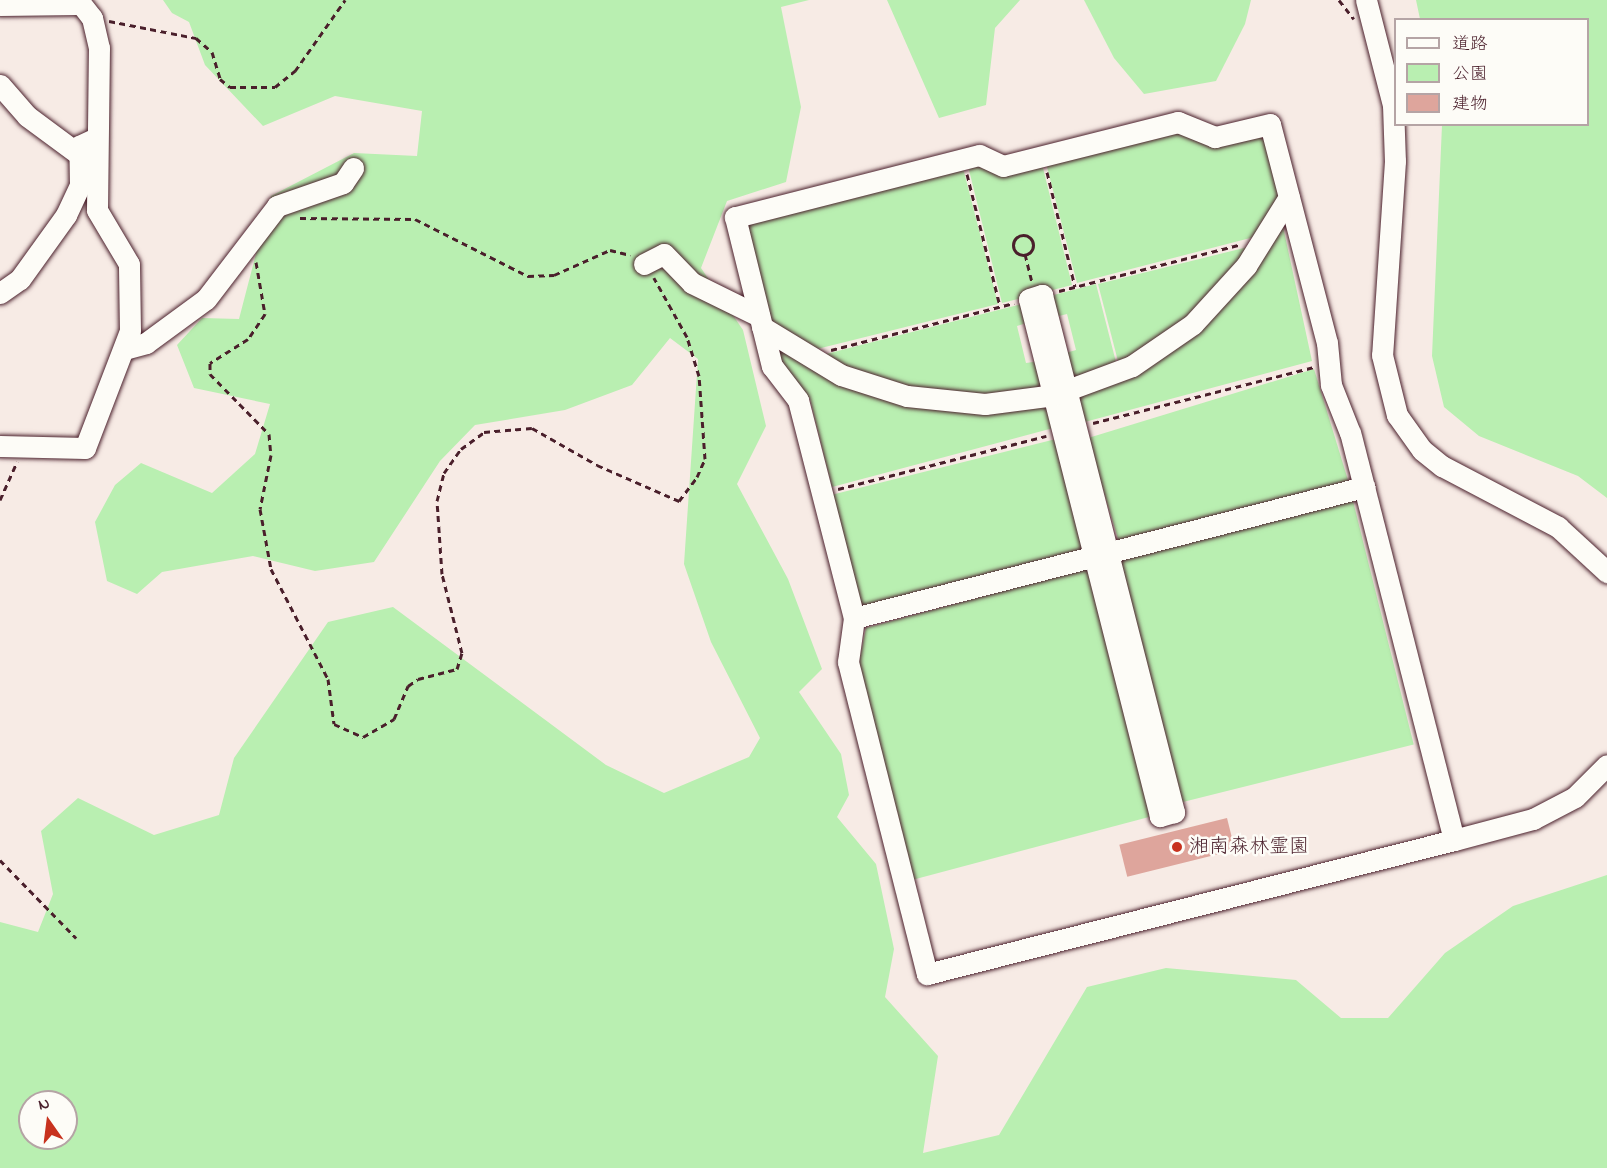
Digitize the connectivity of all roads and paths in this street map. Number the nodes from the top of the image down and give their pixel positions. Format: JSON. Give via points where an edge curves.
{"nodes":[{"id":1,"x":345,"y":0,"type":"edge"},
{"id":2,"x":1339,"y":0,"type":"edge"},
{"id":3,"x":1366,"y":0,"type":"edge"},
{"id":4,"x":0,"y":5,"type":"edge"},
{"id":5,"x":83,"y":8,"type":"edge"},
{"id":6,"x":1350,"y":17,"type":"dead end"},
{"id":7,"x":0,"y":85,"type":"edge"},
{"id":8,"x":96,"y":138,"type":"junction"},
{"id":9,"x":77,"y":153,"type":"junction"},
{"id":10,"x":1042,"y":156,"type":"junction"},
{"id":11,"x":963,"y":159,"type":"junction"},
{"id":12,"x":353,"y":168,"type":"dead end"},
{"id":13,"x":1289,"y":197,"type":"junction"},
{"id":14,"x":290,"y":219,"type":"dead end"},
{"id":15,"x":1263,"y":239,"type":"junction"},
{"id":16,"x":246,"y":244,"type":"junction"},
{"id":17,"x":1025,"y":255,"type":"junction"},
{"id":18,"x":644,"y":264,"type":"junction"},
{"id":19,"x":1075,"y":287,"type":"junction"},
{"id":20,"x":0,"y":293,"type":"edge"},
{"id":21,"x":1036,"y":297,"type":"junction"},
{"id":22,"x":1000,"y":306,"type":"junction"},
{"id":23,"x":761,"y":321,"type":"junction"},
{"id":24,"x":124,"y":349,"type":"junction"},
{"id":25,"x":806,"y":356,"type":"junction"},
{"id":26,"x":1060,"y":394,"type":"junction"},
{"id":27,"x":0,"y":446,"type":"edge"},
{"id":28,"x":23,"y":446,"type":"junction"},
{"id":29,"x":1364,"y":487,"type":"junction"},
{"id":30,"x":0,"y":500,"type":"edge"},
{"id":31,"x":1101,"y":555,"type":"junction"},
{"id":32,"x":1607,"y":572,"type":"edge"},
{"id":33,"x":854,"y":618,"type":"junction"},
{"id":34,"x":1607,"y":765,"type":"edge"},
{"id":35,"x":1454,"y":840,"type":"junction"},
{"id":36,"x":0,"y":860,"type":"edge"},
{"id":37,"x":76,"y":938,"type":"dead end"}],
"edges":[{"from":1,"to":5,"type":"path","via":[[295,71],[275,87],[224,84],[212,52],[196,38]]},
{"from":2,"to":6,"type":"path"},
{"from":3,"to":32,"type":"street","via":[[1393,105],[1395,161],[1382,355],[1397,415],[1422,450],[1442,466],[1558,527]]},
{"from":4,"to":5,"type":"street"},
{"from":5,"to":8,"type":"street","via":[[99,48]]},
{"from":7,"to":9,"type":"street","via":[[27,116]]},
{"from":8,"to":9,"type":"street","via":[[84,140]]},
{"from":8,"to":24,"type":"street","via":[[97,210],[129,264],[130,331]]},
{"from":9,"to":20,"type":"street","via":[[82,174],[78,195],[20,279]]},
{"from":10,"to":11,"type":"street","via":[[1004,166],[979,156]]},
{"from":10,"to":13,"type":"street","via":[[1178,122],[1215,137],[1270,124]]},
{"from":10,"to":19,"type":"path"},
{"from":11,"to":22,"type":"path"},
{"from":11,"to":23,"type":"street","via":[[735,217]]},
{"from":12,"to":16,"type":"street","via":[[343,183],[277,206]]},
{"from":13,"to":15,"type":"street"},
{"from":13,"to":29,"type":"street","via":[[1327,343],[1331,385]]},
{"from":14,"to":18,"type":"path","via":[[350,214],[415,219],[528,276],[554,275],[610,250]]},
{"from":15,"to":19,"type":"path"},
{"from":15,"to":26,"type":"street","via":[[1221,296],[1193,324],[1132,366]]},
{"from":16,"to":18,"type":"path","via":[[265,293],[265,314],[248,339],[210,363],[210,374],[269,434],[271,455],[260,509],[271,569],[328,679],[334,724],[363,737],[394,719],[408,686],[418,679],[457,669],[462,653],[442,574],[437,501],[444,473],[461,449],[484,432],[532,428],[597,465],[680,501],[697,477],[705,459],[699,376],[687,336]]},
{"from":16,"to":24,"type":"street","via":[[206,299],[146,343]]},
{"from":17,"to":17,"type":"path","via":[[1013,249],[1020,235],[1032,241]]},
{"from":17,"to":21,"type":"path"},
{"from":18,"to":23,"type":"street","via":[[664,254],[692,283]]},
{"from":19,"to":21,"type":"path"},
{"from":21,"to":22,"type":"path"},
{"from":21,"to":26,"type":"street"},
{"from":22,"to":25,"type":"path"},
{"from":23,"to":25,"type":"street"},
{"from":23,"to":33,"type":"street","via":[[772,366],[798,400]]},
{"from":24,"to":28,"type":"street","via":[[85,447]]},
{"from":25,"to":26,"type":"street","via":[[841,375],[907,396],[985,404]]},
{"from":26,"to":31,"type":"street"},
{"from":27,"to":28,"type":"street"},
{"from":28,"to":30,"type":"path"},
{"from":29,"to":31,"type":"street"},
{"from":29,"to":35,"type":"street"},
{"from":31,"to":31,"type":"street","via":[[1174,812],[1160,816]]},
{"from":31,"to":33,"type":"street"},
{"from":33,"to":35,"type":"street","via":[[848,662],[927,974]]},
{"from":34,"to":35,"type":"street","via":[[1557,808]]},
{"from":36,"to":37,"type":"path"}]}
